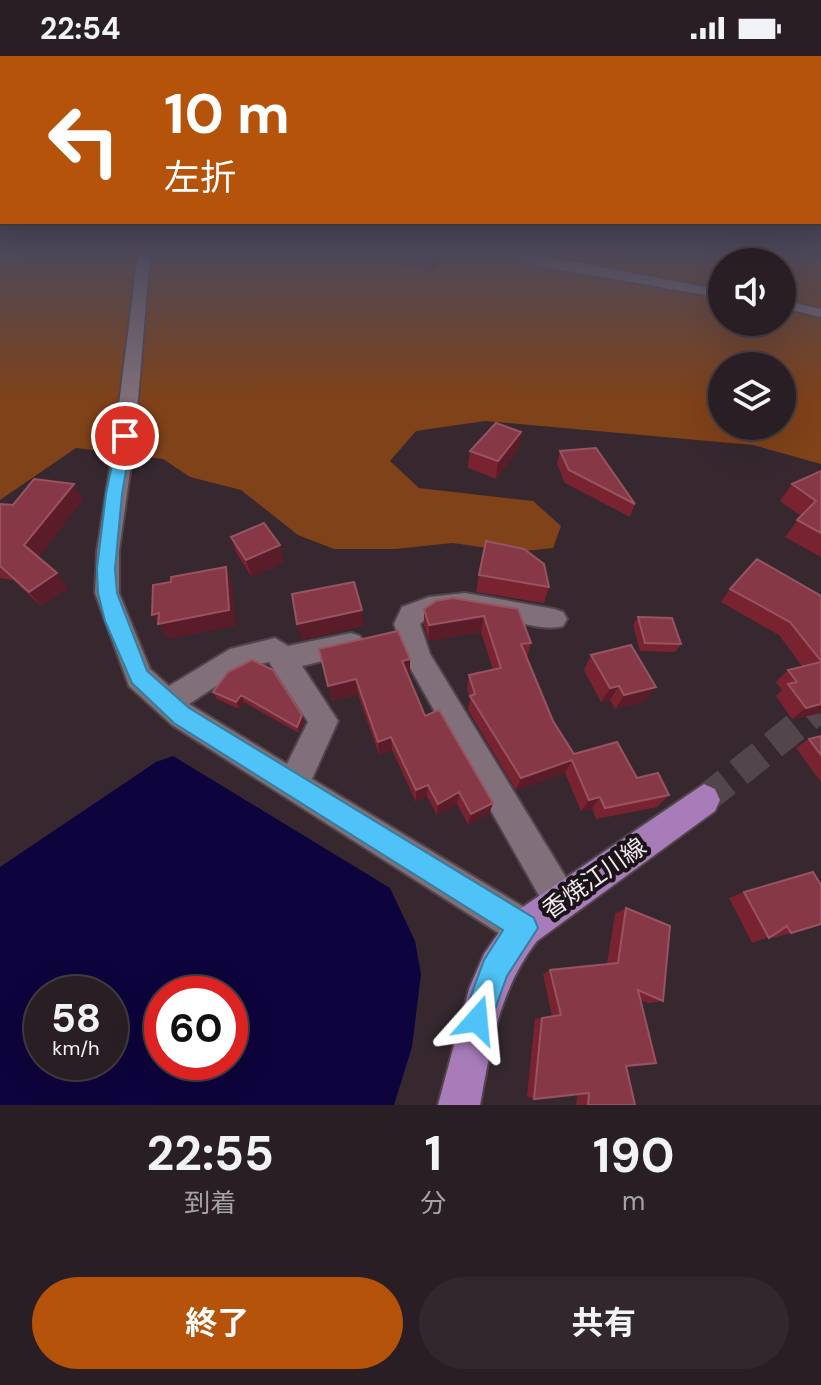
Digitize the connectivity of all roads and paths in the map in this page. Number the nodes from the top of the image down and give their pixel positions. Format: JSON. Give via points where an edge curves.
{"nodes":[{"id":1,"x":138,"y":303,"type":"edge"},
{"id":2,"x":796,"y":307,"type":"edge"},
{"id":3,"x":821,"y":313,"type":"edge"},
{"id":4,"x":554,"y":619,"type":"dead end"},
{"id":5,"x":409,"y":630,"type":"junction"},
{"id":6,"x":283,"y":659,"type":"junction"},
{"id":7,"x":167,"y":702,"type":"junction"},
{"id":8,"x":294,"y":784,"type":"junction"},
{"id":9,"x":704,"y":800,"type":"tunnel mouth"},
{"id":10,"x":561,"y":901,"type":"junction"},
{"id":11,"x":524,"y":928,"type":"junction"},
{"id":12,"x":459,"y":1105,"type":"edge"}],
"edges":[{"from":1,"to":7,"type":"street","via":[[107,581],[115,621],[139,677]]},
{"from":2,"to":3,"type":"street"},
{"from":4,"to":5,"type":"street","via":[[463,600],[411,614]]},
{"from":5,"to":6,"type":"street"},
{"from":5,"to":10,"type":"street","via":[[418,658]]},
{"from":6,"to":7,"type":"street","via":[[275,649],[239,657]]},
{"from":6,"to":8,"type":"street","via":[[324,721]]},
{"from":7,"to":8,"type":"street"},
{"from":8,"to":11,"type":"street"},
{"from":9,"to":10,"type":"main road","name":"香焼江川線"},
{"from":10,"to":11,"type":"main road","name":"香焼江川線"},
{"from":11,"to":12,"type":"main road","name":"香焼江川線","via":[[506,948],[481,1003]]}]}
